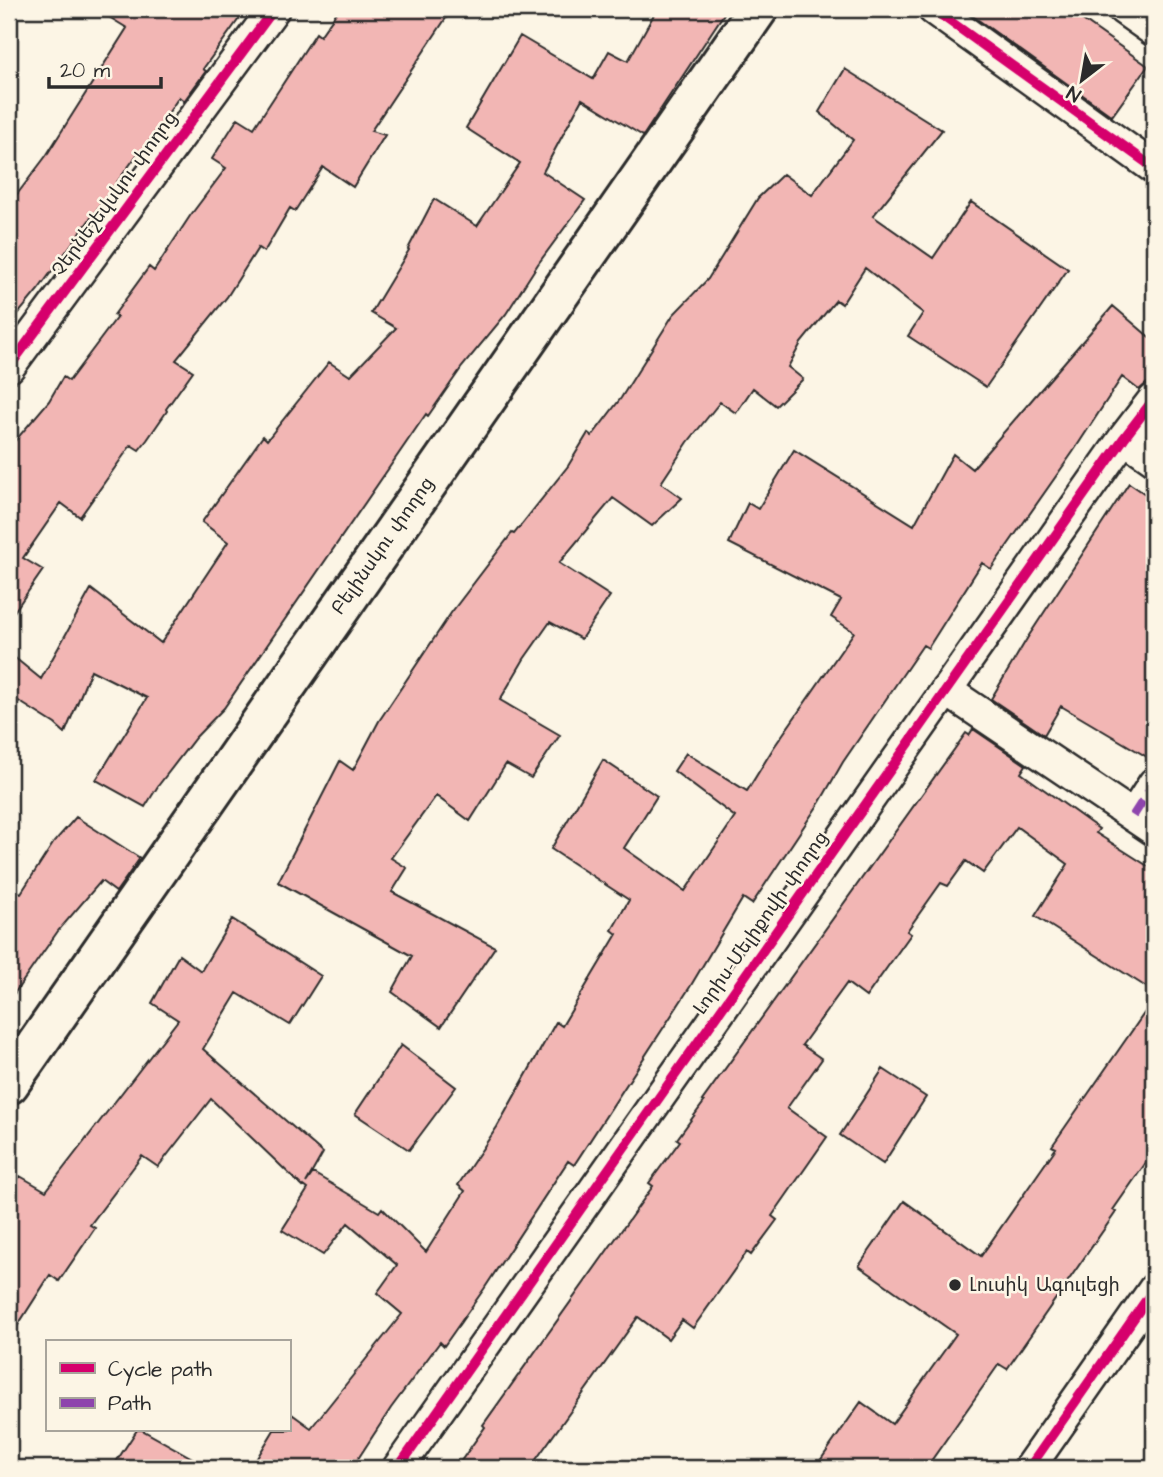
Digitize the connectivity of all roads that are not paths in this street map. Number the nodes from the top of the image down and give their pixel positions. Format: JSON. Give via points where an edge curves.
{"nodes":[{"id":1,"x":274,"y":9,"type":"edge"},
{"id":2,"x":758,"y":9,"type":"edge"},
{"id":3,"x":933,"y":9,"type":"edge"},
{"id":4,"x":1123,"y":9,"type":"edge"},
{"id":5,"x":1154,"y":31,"type":"edge"},
{"id":6,"x":1154,"y":168,"type":"edge"},
{"id":7,"x":9,"y":367,"type":"edge"},
{"id":8,"x":1154,"y":400,"type":"edge"},
{"id":9,"x":1124,"y":438,"type":"junction"},
{"id":10,"x":1154,"y":459,"type":"edge"},
{"id":11,"x":946,"y":690,"type":"junction"},
{"id":12,"x":1154,"y":783,"type":"edge"},
{"id":13,"x":1144,"y":823,"type":"edge"},
{"id":14,"x":9,"y":1084,"type":"edge"},
{"id":15,"x":1154,"y":1289,"type":"edge"},
{"id":16,"x":398,"y":1468,"type":"edge"},
{"id":17,"x":1029,"y":1468,"type":"edge"}],
"edges":[{"from":1,"to":7,"type":"street","name":"Չերնեշեվսկու փողոց"},
{"from":2,"to":14,"type":"main road","name":"Բելինսկու փողոց"},
{"from":3,"to":6,"type":"street"},
{"from":4,"to":5,"type":"street"},
{"from":8,"to":9,"type":"street","name":"Լորիս-Մելիքովի փողոց"},
{"from":9,"to":10,"type":"street"},
{"from":9,"to":11,"type":"street","name":"Լորիս-Մելիքովի փողոց"},
{"from":11,"to":13,"type":"street"},
{"from":11,"to":16,"type":"street","name":"Լորիս-Մելիքովի փողոց"},
{"from":12,"to":13,"type":"street"},
{"from":15,"to":17,"type":"street"}]}
